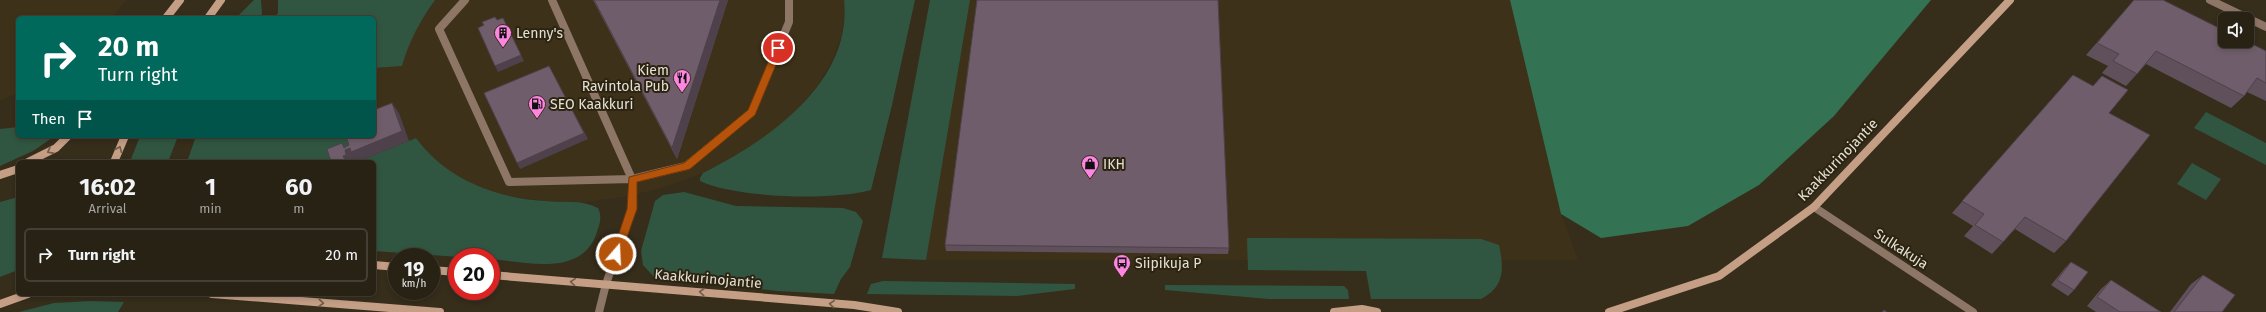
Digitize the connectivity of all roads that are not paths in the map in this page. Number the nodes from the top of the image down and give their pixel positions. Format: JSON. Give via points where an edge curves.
{"nodes":[{"id":1,"x":180,"y":0,"type":"edge"},
{"id":2,"x":221,"y":0,"type":"edge"},
{"id":3,"x":465,"y":0,"type":"edge"},
{"id":4,"x":552,"y":0,"type":"edge"},
{"id":5,"x":789,"y":0,"type":"edge"},
{"id":6,"x":2010,"y":0,"type":"edge"},
{"id":7,"x":2210,"y":0,"type":"edge"},
{"id":8,"x":168,"y":16,"type":"edge"},
{"id":9,"x":209,"y":16,"type":"edge"},
{"id":10,"x":2266,"y":27,"type":"edge"},
{"id":11,"x":66,"y":138,"type":"edge"},
{"id":12,"x":124,"y":138,"type":"edge"},
{"id":13,"x":32,"y":160,"type":"edge"},
{"id":14,"x":115,"y":160,"type":"edge"},
{"id":15,"x":16,"y":169,"type":"edge"},
{"id":16,"x":0,"y":175,"type":"edge"},
{"id":17,"x":632,"y":179,"type":"junction"},
{"id":18,"x":1814,"y":207,"type":"junction"},
{"id":19,"x":376,"y":266,"type":"edge"},
{"id":20,"x":388,"y":267,"type":"edge"},
{"id":21,"x":500,"y":276,"type":"edge"},
{"id":22,"x":606,"y":284,"type":"junction"},
{"id":23,"x":22,"y":296,"type":"edge"},
{"id":24,"x":237,"y":296,"type":"edge"},
{"id":25,"x":0,"y":304,"type":"edge"},
{"id":26,"x":440,"y":312,"type":"edge"},
{"id":27,"x":599,"y":312,"type":"edge"},
{"id":28,"x":898,"y":312,"type":"edge"},
{"id":29,"x":1334,"y":312,"type":"edge"},
{"id":30,"x":1377,"y":312,"type":"edge"},
{"id":31,"x":1609,"y":312,"type":"edge"},
{"id":32,"x":1973,"y":312,"type":"edge"}],
"edges":[{"from":1,"to":8,"type":"street"},
{"from":2,"to":9,"type":"street"},
{"from":3,"to":17,"type":"street","via":[[439,29],[509,182]]},
{"from":4,"to":17,"type":"street"},
{"from":5,"to":17,"type":"street","via":[[789,22],[752,112],[686,166]]},
{"from":6,"to":18,"type":"street","name":"Kaakkurinojantie"},
{"from":7,"to":10,"type":"street"},
{"from":11,"to":13,"type":"street","one_way":true,"via":[[56,148]]},
{"from":14,"to":12,"type":"street","one_way":true},
{"from":15,"to":16,"type":"street"},
{"from":17,"to":22,"type":"street","via":[[632,209]]},
{"from":18,"to":31,"type":"street","name":"Kaakkurinojantie","via":[[1719,276]]},
{"from":18,"to":32,"type":"street","name":"Sulkakuja"},
{"from":19,"to":20,"type":"street"},
{"from":22,"to":21,"type":"street","name":"Kaakkurinojantie","one_way":true},
{"from":22,"to":27,"type":"street"},
{"from":28,"to":22,"type":"street","name":"Kaakkurinojantie","one_way":true},
{"from":23,"to":25,"type":"street"},
{"from":24,"to":26,"type":"street","one_way":true},
{"from":29,"to":30,"type":"street","via":[[1362,309]]}]}
